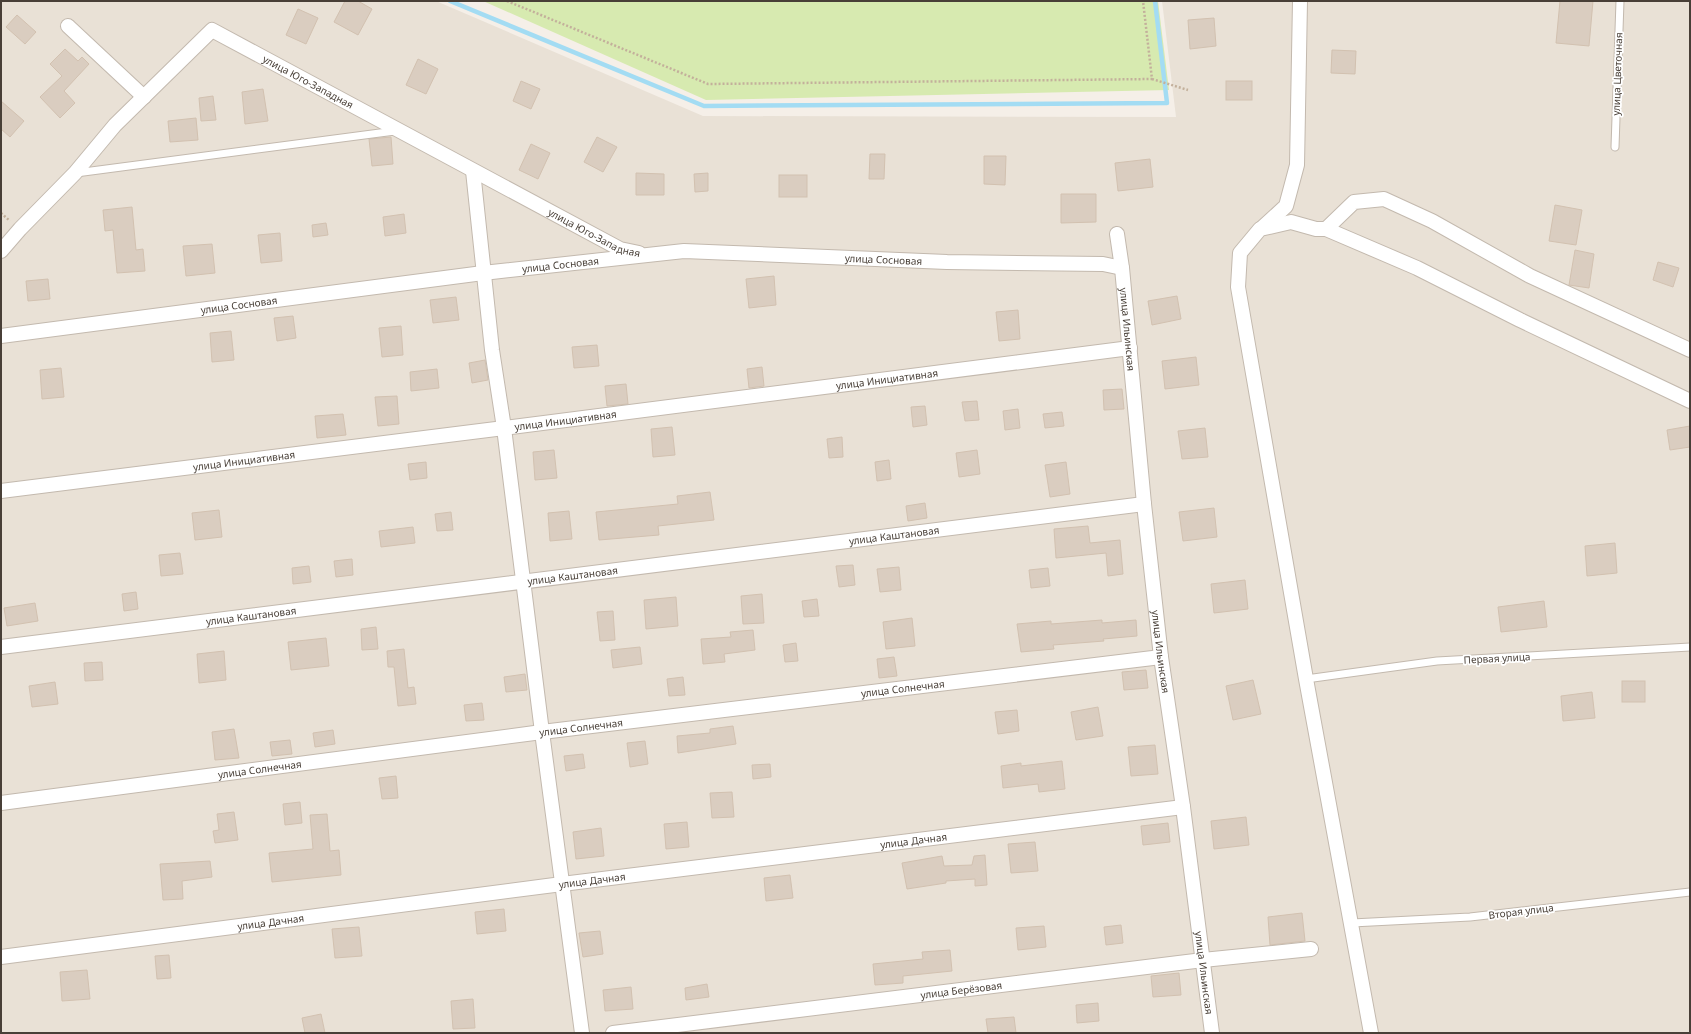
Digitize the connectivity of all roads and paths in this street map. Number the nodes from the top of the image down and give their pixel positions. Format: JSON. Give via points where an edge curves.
{"nodes":[{"id":1,"x":507,"y":1,"type":"edge"},
{"id":2,"x":1143,"y":1,"type":"edge"},
{"id":3,"x":1300,"y":1,"type":"edge"},
{"id":4,"x":1620,"y":1,"type":"edge"},
{"id":5,"x":68,"y":26,"type":"dead end"},
{"id":6,"x":1152,"y":79,"type":"junction"},
{"id":7,"x":1188,"y":90,"type":"dead end"},
{"id":8,"x":144,"y":97,"type":"junction"},
{"id":9,"x":397,"y":130,"type":"junction"},
{"id":10,"x":1615,"y":147,"type":"dead end"},
{"id":11,"x":473,"y":171,"type":"junction"},
{"id":12,"x":75,"y":173,"type":"junction"},
{"id":13,"x":1260,"y":229,"type":"junction"},
{"id":14,"x":1326,"y":229,"type":"junction"},
{"id":15,"x":1117,"y":234,"type":"dead end"},
{"id":16,"x":1,"y":251,"type":"edge"},
{"id":17,"x":651,"y":256,"type":"junction"},
{"id":18,"x":1122,"y":268,"type":"junction"},
{"id":19,"x":483,"y":273,"type":"junction"},
{"id":20,"x":1,"y":336,"type":"edge"},
{"id":21,"x":1130,"y":348,"type":"junction"},
{"id":22,"x":1690,"y":350,"type":"edge"},
{"id":23,"x":1690,"y":401,"type":"edge"},
{"id":24,"x":504,"y":428,"type":"junction"},
{"id":25,"x":1,"y":490,"type":"edge"},
{"id":26,"x":1144,"y":504,"type":"junction"},
{"id":27,"x":524,"y":581,"type":"junction"},
{"id":28,"x":1,"y":647,"type":"edge"},
{"id":29,"x":1690,"y":647,"type":"edge"},
{"id":30,"x":1161,"y":657,"type":"junction"},
{"id":31,"x":1306,"y":679,"type":"junction"},
{"id":32,"x":542,"y":732,"type":"junction"},
{"id":33,"x":1,"y":803,"type":"edge"},
{"id":34,"x":1183,"y":807,"type":"junction"},
{"id":35,"x":562,"y":884,"type":"junction"},
{"id":36,"x":1690,"y":892,"type":"edge"},
{"id":37,"x":1352,"y":923,"type":"junction"},
{"id":38,"x":1311,"y":949,"type":"dead end"},
{"id":39,"x":1,"y":957,"type":"edge"},
{"id":40,"x":1203,"y":960,"type":"junction"},
{"id":41,"x":582,"y":1033,"type":"edge"},
{"id":42,"x":613,"y":1033,"type":"edge"},
{"id":43,"x":1212,"y":1033,"type":"edge"},
{"id":44,"x":1371,"y":1033,"type":"edge"}],
"edges":[{"from":1,"to":6,"type":"path","via":[[708,84]]},
{"from":2,"to":6,"type":"path"},
{"from":3,"to":13,"type":"street","via":[[1297,165],[1286,206]]},
{"from":4,"to":10,"type":"lane","name":"улица Цветочная"},
{"from":5,"to":8,"type":"street"},
{"from":6,"to":7,"type":"path"},
{"from":8,"to":9,"type":"street","name":"улица Юго-Западная","via":[[212,30]]},
{"from":8,"to":12,"type":"street","name":"улица Юго-Западная"},
{"from":9,"to":11,"type":"street","name":"улица Юго-Западная"},
{"from":9,"to":12,"type":"lane"},
{"from":11,"to":17,"type":"street","name":"улица Юго-Западная","via":[[620,249]]},
{"from":11,"to":19,"type":"street"},
{"from":12,"to":16,"type":"street","name":"улица Юго-Западная"},
{"from":13,"to":14,"type":"street","via":[[1291,222]]},
{"from":13,"to":31,"type":"street","via":[[1240,253],[1238,287]]},
{"from":14,"to":22,"type":"street","via":[[1354,202],[1384,199],[1432,221],[1530,276]]},
{"from":14,"to":23,"type":"street","via":[[1417,268]]},
{"from":15,"to":18,"type":"street","name":"улица Ильинская"},
{"from":17,"to":18,"type":"street","name":"улица Сосновая","via":[[684,252],[946,262],[1103,264]]},
{"from":17,"to":19,"type":"street","name":"улица Сосновая"},
{"from":18,"to":21,"type":"street","name":"улица Ильинская"},
{"from":19,"to":20,"type":"street","name":"улица Сосновая"},
{"from":19,"to":24,"type":"street"},
{"from":21,"to":24,"type":"street","name":"улица Инициативная"},
{"from":21,"to":26,"type":"street","name":"улица Ильинская"},
{"from":24,"to":25,"type":"street","name":"улица Инициативная"},
{"from":24,"to":27,"type":"street"},
{"from":26,"to":27,"type":"street","name":"улица Каштановая"},
{"from":26,"to":30,"type":"street","name":"улица Ильинская"},
{"from":27,"to":28,"type":"street","name":"улица Каштановая"},
{"from":27,"to":32,"type":"street"},
{"from":29,"to":31,"type":"lane","name":"Первая улица","via":[[1437,661]]},
{"from":30,"to":32,"type":"street","name":"улица Солнечная"},
{"from":30,"to":34,"type":"street","name":"улица Ильинская"},
{"from":31,"to":37,"type":"street"},
{"from":32,"to":33,"type":"street","name":"улица Солнечная"},
{"from":32,"to":35,"type":"street"},
{"from":34,"to":35,"type":"street","name":"улица Дачная"},
{"from":34,"to":40,"type":"street","name":"улица Ильинская"},
{"from":35,"to":39,"type":"street","name":"улица Дачная"},
{"from":35,"to":41,"type":"street"},
{"from":36,"to":37,"type":"lane","name":"Вторая улица","via":[[1470,917]]},
{"from":37,"to":44,"type":"street"},
{"from":38,"to":40,"type":"street","name":"улица Берёзовая"},
{"from":40,"to":42,"type":"street","name":"улица Берёзовая"},
{"from":40,"to":43,"type":"street","name":"улица Ильинская"}]}
